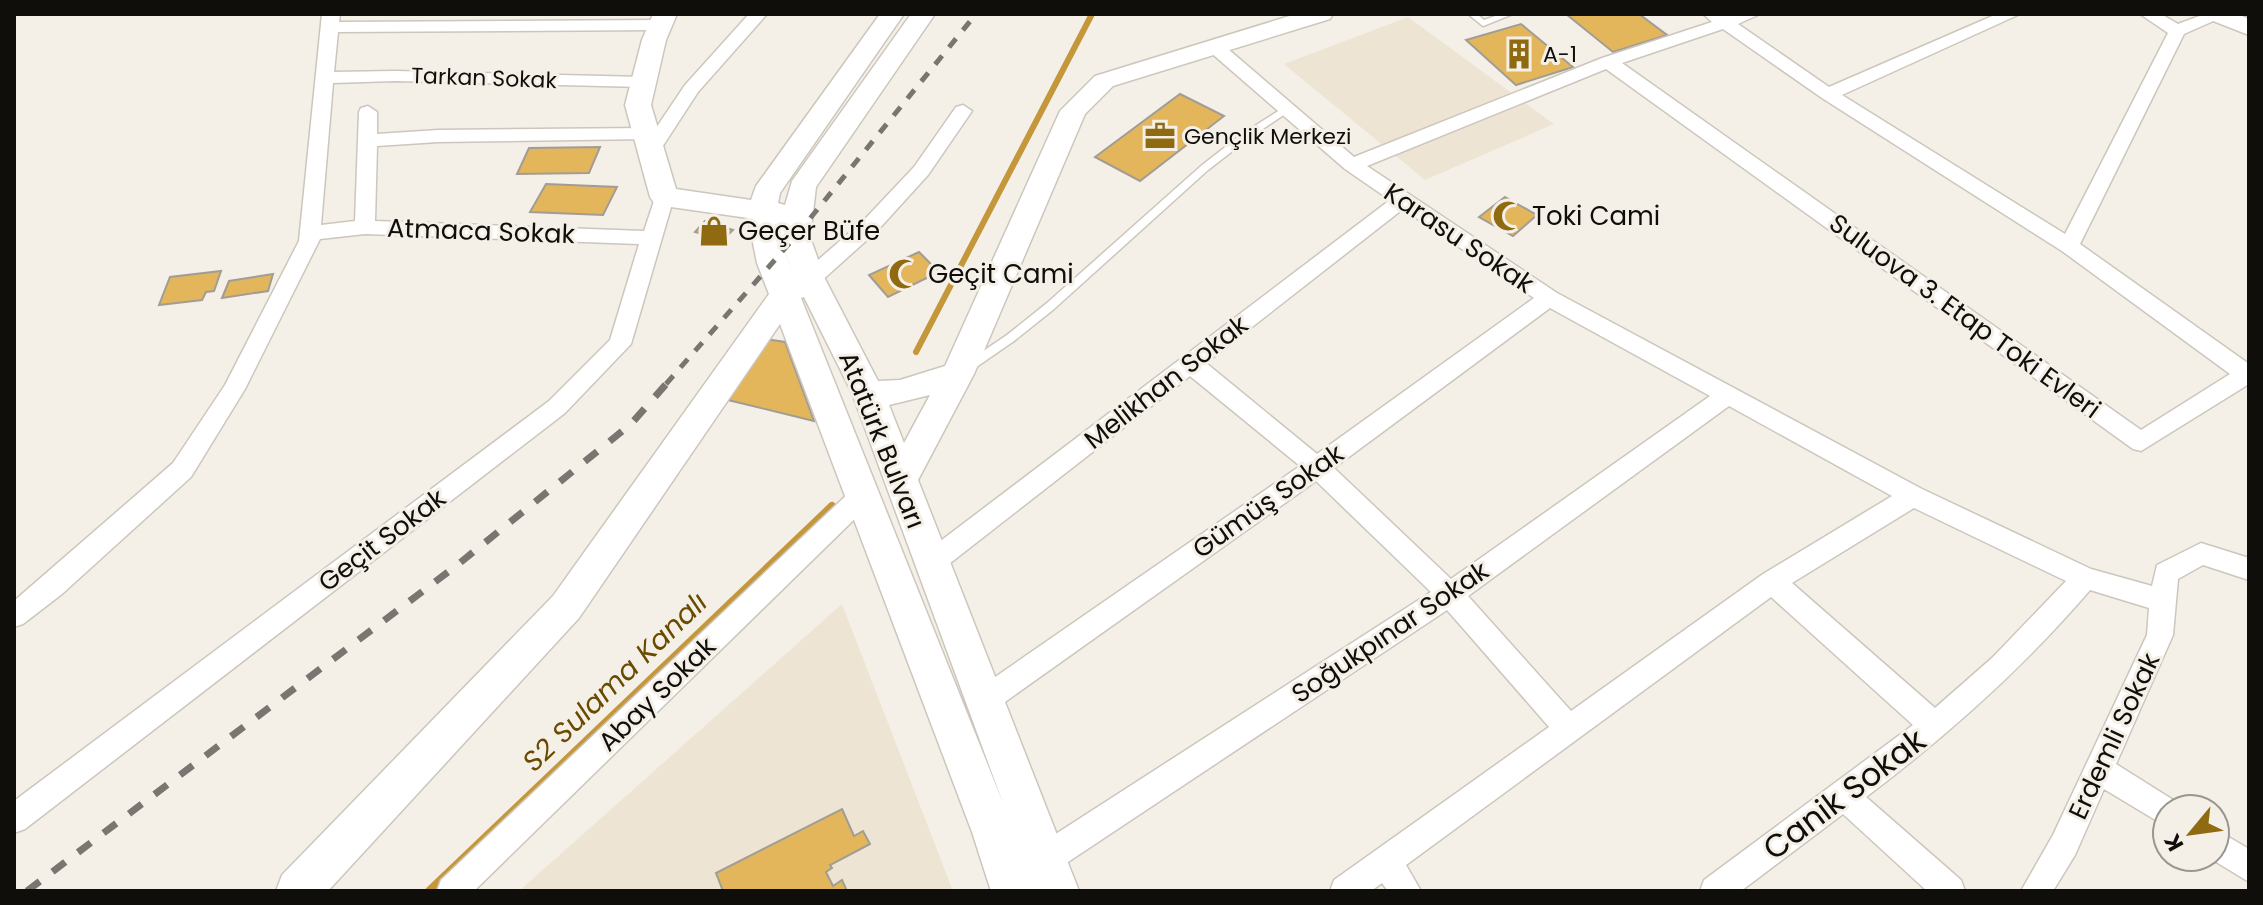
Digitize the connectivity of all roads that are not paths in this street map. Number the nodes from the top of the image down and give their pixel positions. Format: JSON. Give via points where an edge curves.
{"nodes":[{"id":1,"x":758,"y":14,"type":"edge"},
{"id":2,"x":892,"y":14,"type":"edge"},
{"id":3,"x":923,"y":14,"type":"edge"},
{"id":4,"x":1321,"y":14,"type":"edge"},
{"id":5,"x":1472,"y":14,"type":"edge"},
{"id":6,"x":1509,"y":14,"type":"edge"},
{"id":7,"x":1751,"y":14,"type":"edge"},
{"id":8,"x":2011,"y":14,"type":"edge"},
{"id":9,"x":2149,"y":14,"type":"edge"},
{"id":10,"x":2218,"y":14,"type":"edge"},
{"id":11,"x":1718,"y":19,"type":"edge"},
{"id":12,"x":331,"y":20,"type":"edge"},
{"id":13,"x":446,"y":20,"type":"edge"},
{"id":14,"x":663,"y":20,"type":"edge"},
{"id":15,"x":2249,"y":28,"type":"edge"},
{"id":16,"x":2177,"y":31,"type":"junction"},
{"id":17,"x":1215,"y":47,"type":"junction"},
{"id":18,"x":1608,"y":62,"type":"junction"},
{"id":19,"x":325,"y":78,"type":"junction"},
{"id":20,"x":644,"y":82,"type":"junction"},
{"id":21,"x":1828,"y":94,"type":"junction"},
{"id":22,"x":1288,"y":108,"type":"junction"},
{"id":23,"x":963,"y":111,"type":"dead end"},
{"id":24,"x":368,"y":112,"type":"dead end"},
{"id":25,"x":367,"y":141,"type":"junction"},
{"id":26,"x":648,"y":142,"type":"junction"},
{"id":27,"x":1352,"y":165,"type":"junction"},
{"id":28,"x":664,"y":197,"type":"junction"},
{"id":29,"x":1401,"y":201,"type":"junction"},
{"id":30,"x":763,"y":211,"type":"junction"},
{"id":31,"x":365,"y":227,"type":"junction"},
{"id":32,"x":310,"y":233,"type":"junction"},
{"id":33,"x":795,"y":237,"type":"junction"},
{"id":34,"x":653,"y":238,"type":"junction"},
{"id":35,"x":2069,"y":246,"type":"junction"},
{"id":36,"x":797,"y":287,"type":"junction"},
{"id":37,"x":1549,"y":298,"type":"junction"},
{"id":38,"x":1190,"y":363,"type":"junction"},
{"id":39,"x":958,"y":374,"type":"junction"},
{"id":40,"x":868,"y":393,"type":"junction"},
{"id":41,"x":1728,"y":395,"type":"junction"},
{"id":42,"x":1317,"y":467,"type":"junction"},
{"id":43,"x":901,"y":480,"type":"junction"},
{"id":44,"x":862,"y":496,"type":"junction"},
{"id":45,"x":1913,"y":496,"type":"junction"},
{"id":46,"x":931,"y":563,"type":"junction"},
{"id":47,"x":2249,"y":569,"type":"edge"},
{"id":48,"x":2085,"y":578,"type":"junction"},
{"id":49,"x":1772,"y":582,"type":"junction"},
{"id":50,"x":2165,"y":587,"type":"junction"},
{"id":51,"x":1450,"y":594,"type":"junction"},
{"id":52,"x":14,"y":616,"type":"edge"},
{"id":53,"x":985,"y":700,"type":"junction"},
{"id":54,"x":1934,"y":725,"type":"junction"},
{"id":55,"x":1569,"y":730,"type":"junction"},
{"id":56,"x":2099,"y":769,"type":"junction"},
{"id":57,"x":1843,"y":795,"type":"junction"},
{"id":58,"x":2151,"y":803,"type":"edge"},
{"id":59,"x":14,"y":819,"type":"edge"},
{"id":60,"x":2231,"y":855,"type":"edge"},
{"id":61,"x":1045,"y":859,"type":"junction"},
{"id":62,"x":1386,"y":862,"type":"junction"},
{"id":63,"x":2249,"y":867,"type":"edge"},
{"id":64,"x":298,"y":891,"type":"edge"},
{"id":65,"x":452,"y":891,"type":"edge"},
{"id":66,"x":1013,"y":891,"type":"edge"},
{"id":67,"x":1057,"y":891,"type":"edge"},
{"id":68,"x":1345,"y":891,"type":"edge"},
{"id":69,"x":1406,"y":891,"type":"edge"},
{"id":70,"x":1715,"y":891,"type":"edge"},
{"id":71,"x":1950,"y":891,"type":"edge"},
{"id":72,"x":2036,"y":891,"type":"edge"}],
"edges":[{"from":1,"to":26,"type":"street"},
{"from":2,"to":30,"type":"main road","via":[[766,192]]},
{"from":3,"to":33,"type":"main road","name":"Atatürk Bulvarı","via":[[802,187]]},
{"from":4,"to":17,"type":"main road"},
{"from":5,"to":6,"type":"lane","via":[[1483,23]]},
{"from":7,"to":11,"type":"street"},
{"from":8,"to":21,"type":"street"},
{"from":9,"to":16,"type":"street"},
{"from":10,"to":15,"type":"main road"},
{"from":10,"to":16,"type":"street"},
{"from":11,"to":18,"type":"street"},
{"from":11,"to":21,"type":"street","name":"Suluova 3. Etap Toki Evleri"},
{"from":12,"to":13,"type":"street"},
{"from":12,"to":19,"type":"street"},
{"from":13,"to":14,"type":"street"},
{"from":14,"to":20,"type":"main road"},
{"from":16,"to":35,"type":"street"},
{"from":17,"to":22,"type":"street","name":"Karasu Sokak"},
{"from":17,"to":39,"type":"main road","via":[[1104,81],[1073,111]]},
{"from":18,"to":27,"type":"street"},
{"from":18,"to":35,"type":"street","name":"Suluova 3. Etap Toki Evleri","via":[[2141,442],[2247,374]]},
{"from":19,"to":20,"type":"street","name":"Tarkan Sokak"},
{"from":19,"to":32,"type":"street"},
{"from":20,"to":26,"type":"main road","via":[[638,105]]},
{"from":21,"to":35,"type":"street","name":"Suluova 3. Etap Toki Evleri"},
{"from":22,"to":27,"type":"street","name":"Karasu Sokak"},
{"from":22,"to":39,"type":"lane","via":[[1257,127],[1144,220],[1026,328]]},
{"from":23,"to":36,"type":"street","via":[[921,171],[871,225]]},
{"from":24,"to":25,"type":"street"},
{"from":25,"to":26,"type":"street","via":[[438,136]]},
{"from":25,"to":31,"type":"street"},
{"from":26,"to":28,"type":"main road"},
{"from":27,"to":29,"type":"street","name":"Karasu Sokak"},
{"from":28,"to":30,"type":"main road"},
{"from":28,"to":34,"type":"street","name":"Geçit Sokak"},
{"from":29,"to":37,"type":"street","name":"Karasu Sokak"},
{"from":29,"to":38,"type":"street","name":"Melikhan Sokak"},
{"from":30,"to":33,"type":"main road","via":[[780,213]]},
{"from":30,"to":36,"type":"main road","name":"Atatürk Bulvarı","via":[[761,224]]},
{"from":31,"to":32,"type":"street","name":"Atmaca Sokak"},
{"from":31,"to":34,"type":"street","name":"Atmaca Sokak"},
{"from":32,"to":52,"type":"street","via":[[234,389],[182,470]]},
{"from":33,"to":36,"type":"main road","name":"Atatürk Bulvarı"},
{"from":34,"to":59,"type":"street","name":"Geçit Sokak","via":[[620,344],[557,407]]},
{"from":36,"to":40,"type":"main road","name":"Atatürk Bulvarı"},
{"from":36,"to":44,"type":"main road","name":"Atatürk Bulvarı"},
{"from":36,"to":64,"type":"main road","via":[[566,607]]},
{"from":37,"to":41,"type":"street","name":"Karasu Sokak"},
{"from":37,"to":42,"type":"street","name":"Gümüş Sokak"},
{"from":38,"to":42,"type":"street"},
{"from":38,"to":46,"type":"street","name":"Melikhan Sokak"},
{"from":39,"to":40,"type":"main road","via":[[900,392]]},
{"from":39,"to":43,"type":"main road"},
{"from":40,"to":43,"type":"main road","name":"Atatürk Bulvarı"},
{"from":41,"to":45,"type":"street","name":"Karasu Sokak"},
{"from":41,"to":51,"type":"street","name":"Soğukpınar Sokak"},
{"from":42,"to":51,"type":"street"},
{"from":42,"to":53,"type":"street","name":"Gümüş Sokak"},
{"from":43,"to":46,"type":"main road","name":"Atatürk Bulvarı"},
{"from":44,"to":65,"type":"street","name":"Abay Sokak"},
{"from":44,"to":66,"type":"main road","name":"Atatürk Bulvarı"},
{"from":45,"to":48,"type":"street","name":"Karasu Sokak"},
{"from":45,"to":49,"type":"street"},
{"from":46,"to":53,"type":"main road","name":"Atatürk Bulvarı"},
{"from":47,"to":50,"type":"street","via":[[2201,554]]},
{"from":48,"to":50,"type":"street","name":"Karasu Sokak"},
{"from":48,"to":54,"type":"street","name":"Canik Sokak","via":[[2049,622]]},
{"from":49,"to":54,"type":"street"},
{"from":49,"to":55,"type":"street"},
{"from":50,"to":56,"type":"street","name":"Erdemli Sokak","via":[[2160,635]]},
{"from":51,"to":55,"type":"street"},
{"from":51,"to":61,"type":"street","name":"Soğukpınar Sokak"},
{"from":53,"to":61,"type":"main road","name":"Atatürk Bulvarı"},
{"from":54,"to":57,"type":"street","name":"Canik Sokak"},
{"from":55,"to":62,"type":"street"},
{"from":56,"to":58,"type":"street"},
{"from":56,"to":72,"type":"street","name":"Erdemli Sokak"},
{"from":57,"to":70,"type":"street","name":"Canik Sokak"},
{"from":57,"to":71,"type":"street"},
{"from":60,"to":63,"type":"street"},
{"from":61,"to":67,"type":"main road","name":"Atatürk Bulvarı"},
{"from":62,"to":68,"type":"street"},
{"from":62,"to":69,"type":"street"}]}
